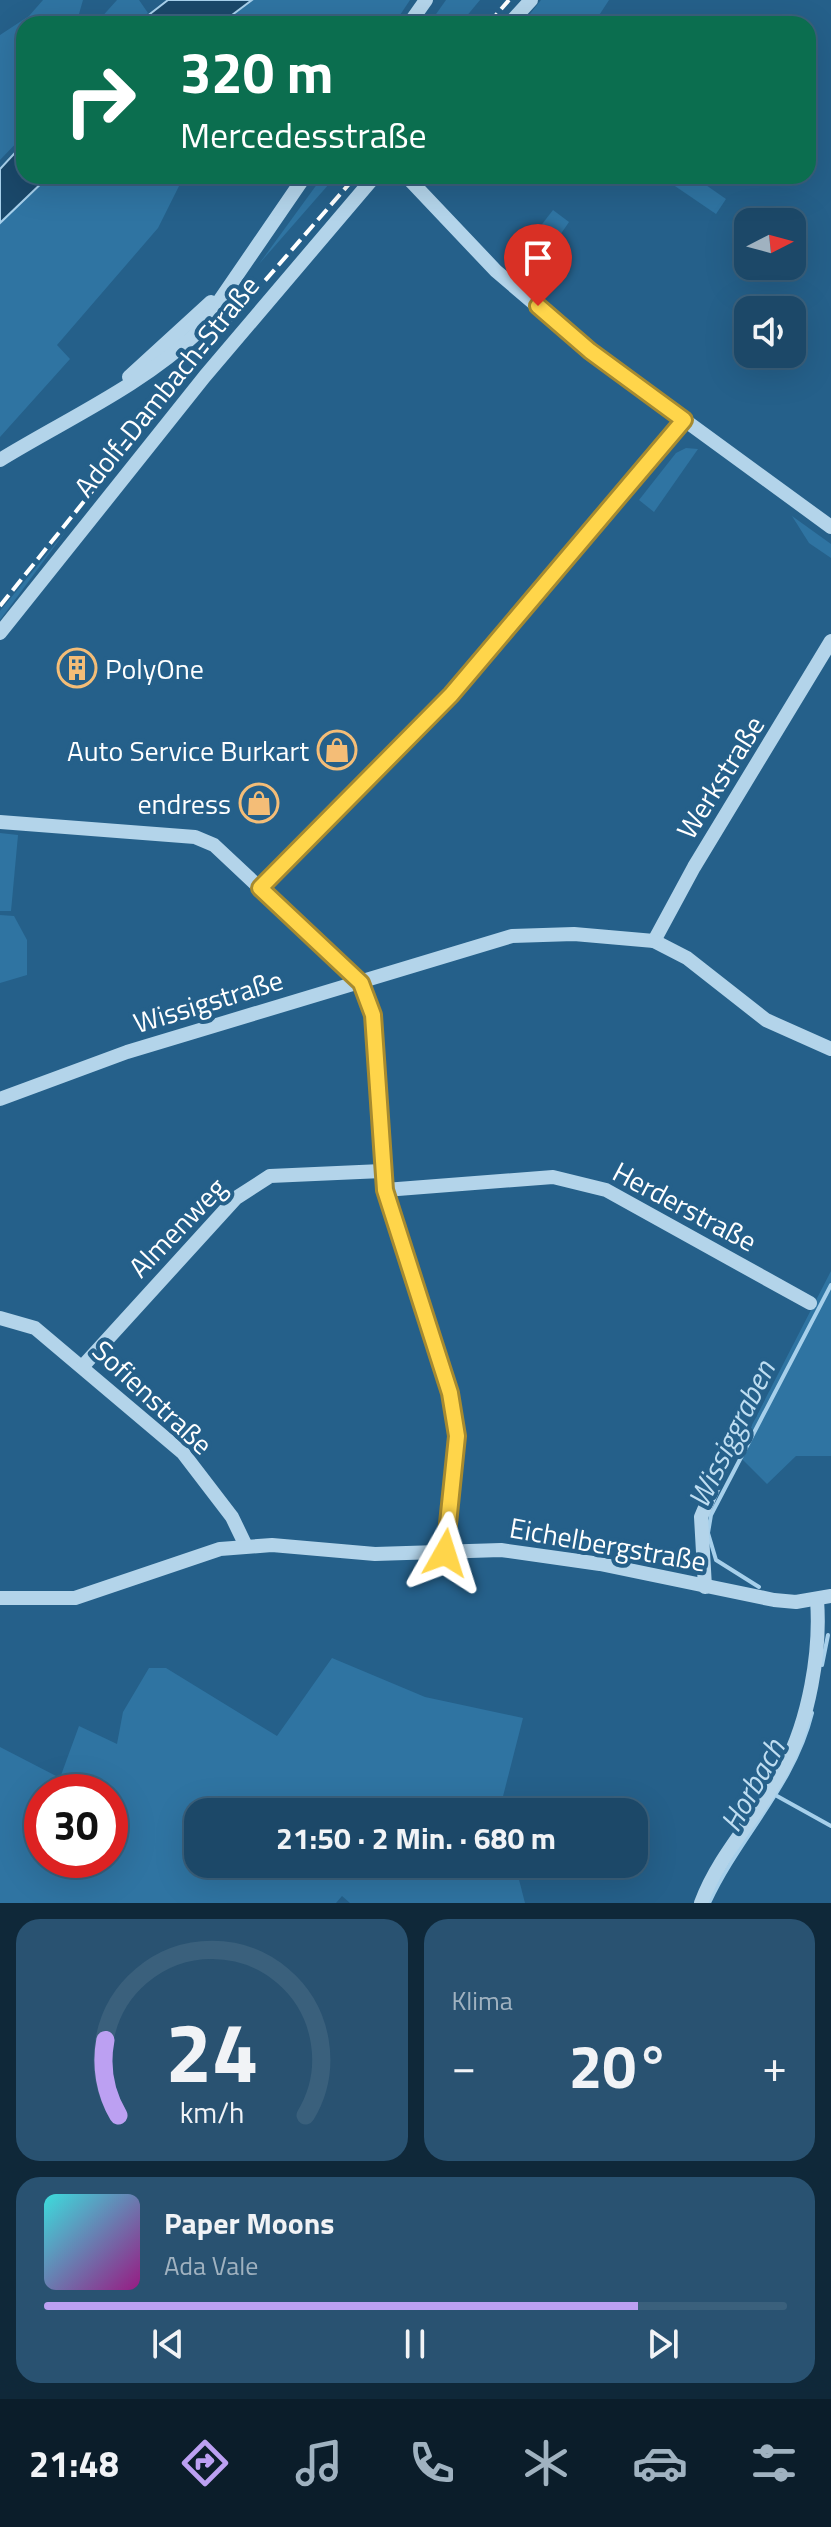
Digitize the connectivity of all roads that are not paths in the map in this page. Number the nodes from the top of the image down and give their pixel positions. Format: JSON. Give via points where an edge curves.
{"nodes":[{"id":1,"x":531,"y":0,"type":"edge"},
{"id":2,"x":516,"y":16,"type":"edge"},
{"id":3,"x":299,"y":184,"type":"edge"},
{"id":4,"x":368,"y":184,"type":"edge"},
{"id":5,"x":414,"y":184,"type":"edge"},
{"id":6,"x":684,"y":420,"type":"junction"},
{"id":7,"x":0,"y":460,"type":"edge"},
{"id":8,"x":831,"y":527,"type":"edge"},
{"id":9,"x":0,"y":633,"type":"edge"},
{"id":10,"x":831,"y":641,"type":"edge"},
{"id":11,"x":0,"y":822,"type":"edge"},
{"id":12,"x":260,"y":888,"type":"junction"},
{"id":13,"x":654,"y":941,"type":"junction"},
{"id":14,"x":361,"y":983,"type":"junction"},
{"id":15,"x":831,"y":1049,"type":"edge"},
{"id":16,"x":0,"y":1099,"type":"edge"},
{"id":17,"x":382,"y":1171,"type":"junction"},
{"id":18,"x":385,"y":1190,"type":"junction"},
{"id":19,"x":810,"y":1303,"type":"dead end"},
{"id":20,"x":0,"y":1318,"type":"edge"},
{"id":21,"x":83,"y":1366,"type":"junction"},
{"id":22,"x":733,"y":1441,"type":"dead end"},
{"id":23,"x":245,"y":1544,"type":"junction"},
{"id":24,"x":445,"y":1553,"type":"junction"},
{"id":25,"x":705,"y":1587,"type":"junction"},
{"id":26,"x":0,"y":1598,"type":"edge"},
{"id":27,"x":824,"y":1598,"type":"edge"},
{"id":28,"x":701,"y":1903,"type":"edge"}],
"edges":[{"from":1,"to":2,"type":"street"},
{"from":3,"to":7,"type":"street","via":[[198,332],[175,353]]},
{"from":4,"to":9,"type":"street","name":"Adolf-Dambach-Straße","via":[[205,376]]},
{"from":5,"to":6,"type":"street","via":[[496,271],[590,351]]},
{"from":6,"to":8,"type":"street"},
{"from":6,"to":12,"type":"street","via":[[451,695]]},
{"from":10,"to":13,"type":"street","name":"Werkstraße"},
{"from":11,"to":12,"type":"street","via":[[195,837],[214,845]]},
{"from":12,"to":14,"type":"street"},
{"from":13,"to":14,"type":"street","name":"Wissigstraße","via":[[574,934],[512,936]]},
{"from":13,"to":15,"type":"street","name":"Wissigstraße","via":[[687,958],[766,1020]]},
{"from":14,"to":16,"type":"street","name":"Wissigstraße","via":[[127,1052]]},
{"from":14,"to":17,"type":"street","via":[[373,1015]]},
{"from":17,"to":18,"type":"street"},
{"from":17,"to":21,"type":"street","name":"Almenweg","via":[[270,1176],[236,1198]]},
{"from":18,"to":19,"type":"street","name":"Herderstraße","via":[[553,1177],[583,1183],[606,1190]]},
{"from":18,"to":24,"type":"street","via":[[450,1393],[457,1436]]},
{"from":20,"to":21,"type":"street","name":"Sofienstraße","via":[[35,1328]]},
{"from":21,"to":23,"type":"street","name":"Sofienstraße","via":[[183,1453],[232,1517]]},
{"from":22,"to":25,"type":"street","via":[[701,1517]]},
{"from":23,"to":24,"type":"street","name":"Eichelbergstraße","via":[[375,1554]]},
{"from":23,"to":26,"type":"street","name":"Eichelbergstraße","via":[[75,1598]]},
{"from":24,"to":25,"type":"street","name":"Eichelbergstraße","via":[[501,1550],[555,1556]]},
{"from":25,"to":27,"type":"street","name":"Eichelbergstraße","via":[[785,1601]]},
{"from":27,"to":28,"type":"street","via":[[807,1698],[785,1766],[739,1832]]}]}
